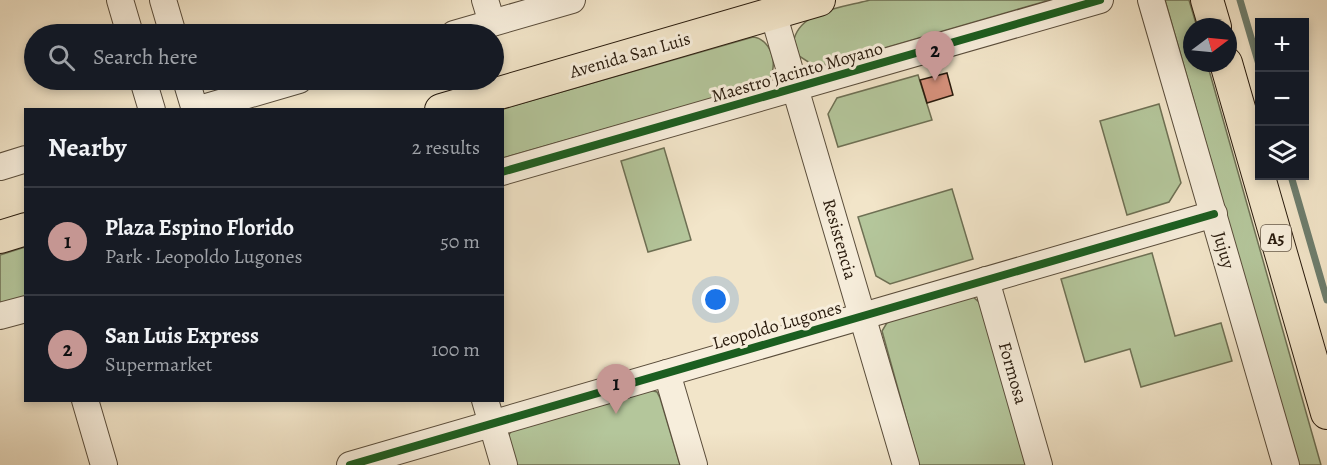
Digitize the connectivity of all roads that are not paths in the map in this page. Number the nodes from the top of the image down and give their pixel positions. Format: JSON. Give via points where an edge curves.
{"nodes":[{"id":1,"x":120,"y":0,"type":"edge"},
{"id":2,"x":163,"y":0,"type":"edge"},
{"id":3,"x":572,"y":0,"type":"edge"},
{"id":4,"x":819,"y":0,"type":"edge"},
{"id":5,"x":1100,"y":0,"type":"edge"},
{"id":6,"x":1151,"y":0,"type":"edge"},
{"id":7,"x":1208,"y":0,"type":"edge"},
{"id":8,"x":489,"y":12,"type":"edge"},
{"id":9,"x":773,"y":13,"type":"junction"},
{"id":10,"x":1213,"y":18,"type":"edge"},
{"id":11,"x":127,"y":24,"type":"edge"},
{"id":12,"x":170,"y":24,"type":"edge"},
{"id":13,"x":470,"y":24,"type":"edge"},
{"id":14,"x":1229,"y":72,"type":"edge"},
{"id":15,"x":795,"y":88,"type":"junction"},
{"id":16,"x":146,"y":90,"type":"edge"},
{"id":17,"x":189,"y":90,"type":"edge"},
{"id":18,"x":264,"y":90,"type":"edge"},
{"id":19,"x":151,"y":108,"type":"edge"},
{"id":20,"x":194,"y":108,"type":"edge"},
{"id":21,"x":202,"y":108,"type":"edge"},
{"id":22,"x":448,"y":108,"type":"edge"},
{"id":23,"x":504,"y":171,"type":"edge"},
{"id":24,"x":1214,"y":214,"type":"junction"},
{"id":25,"x":24,"y":230,"type":"edge"},
{"id":26,"x":0,"y":237,"type":"edge"},
{"id":27,"x":986,"y":280,"type":"junction"},
{"id":28,"x":24,"y":310,"type":"edge"},
{"id":29,"x":0,"y":316,"type":"edge"},
{"id":30,"x":862,"y":316,"type":"junction"},
{"id":31,"x":667,"y":373,"type":"junction"},
{"id":32,"x":86,"y":402,"type":"edge"},
{"id":33,"x":488,"y":412,"type":"edge"},
{"id":34,"x":1327,"y":413,"type":"edge"},
{"id":35,"x":104,"y":465,"type":"edge"},
{"id":36,"x":350,"y":465,"type":"edge"},
{"id":37,"x":504,"y":465,"type":"edge"},
{"id":38,"x":694,"y":465,"type":"edge"},
{"id":39,"x":906,"y":465,"type":"edge"},
{"id":40,"x":1039,"y":465,"type":"edge"},
{"id":41,"x":1286,"y":465,"type":"edge"}],
"edges":[{"from":1,"to":11,"type":"street"},
{"from":2,"to":12,"type":"street"},
{"from":3,"to":8,"type":"street"},
{"from":4,"to":9,"type":"main road","name":"Avenida San Luis"},
{"from":5,"to":15,"type":"street","name":"Maestro Jacinto Moyano"},
{"from":6,"to":24,"type":"street","name":"Jujuy"},
{"from":7,"to":10,"type":"main road"},
{"from":8,"to":13,"type":"street"},
{"from":9,"to":15,"type":"street","name":"Resistencia"},
{"from":9,"to":22,"type":"main road","name":"Avenida San Luis"},
{"from":14,"to":34,"type":"main road","number":"A5"},
{"from":15,"to":23,"type":"street","name":"Maestro Jacinto Moyano"},
{"from":15,"to":30,"type":"street","name":"Resistencia"},
{"from":16,"to":19,"type":"street"},
{"from":17,"to":20,"type":"street"},
{"from":18,"to":21,"type":"street"},
{"from":24,"to":27,"type":"street","name":"Leopoldo Lugones"},
{"from":24,"to":41,"type":"street","name":"Jujuy"},
{"from":25,"to":26,"type":"main road"},
{"from":27,"to":30,"type":"street","name":"Leopoldo Lugones"},
{"from":27,"to":40,"type":"street","name":"Formosa"},
{"from":28,"to":29,"type":"street"},
{"from":30,"to":31,"type":"street","name":"Leopoldo Lugones"},
{"from":30,"to":39,"type":"street","name":"Resistencia"},
{"from":31,"to":33,"type":"street","name":"Leopoldo Lugones"},
{"from":31,"to":38,"type":"street"},
{"from":32,"to":35,"type":"street"},
{"from":33,"to":36,"type":"street","name":"Leopoldo Lugones"},
{"from":33,"to":37,"type":"street"}]}
